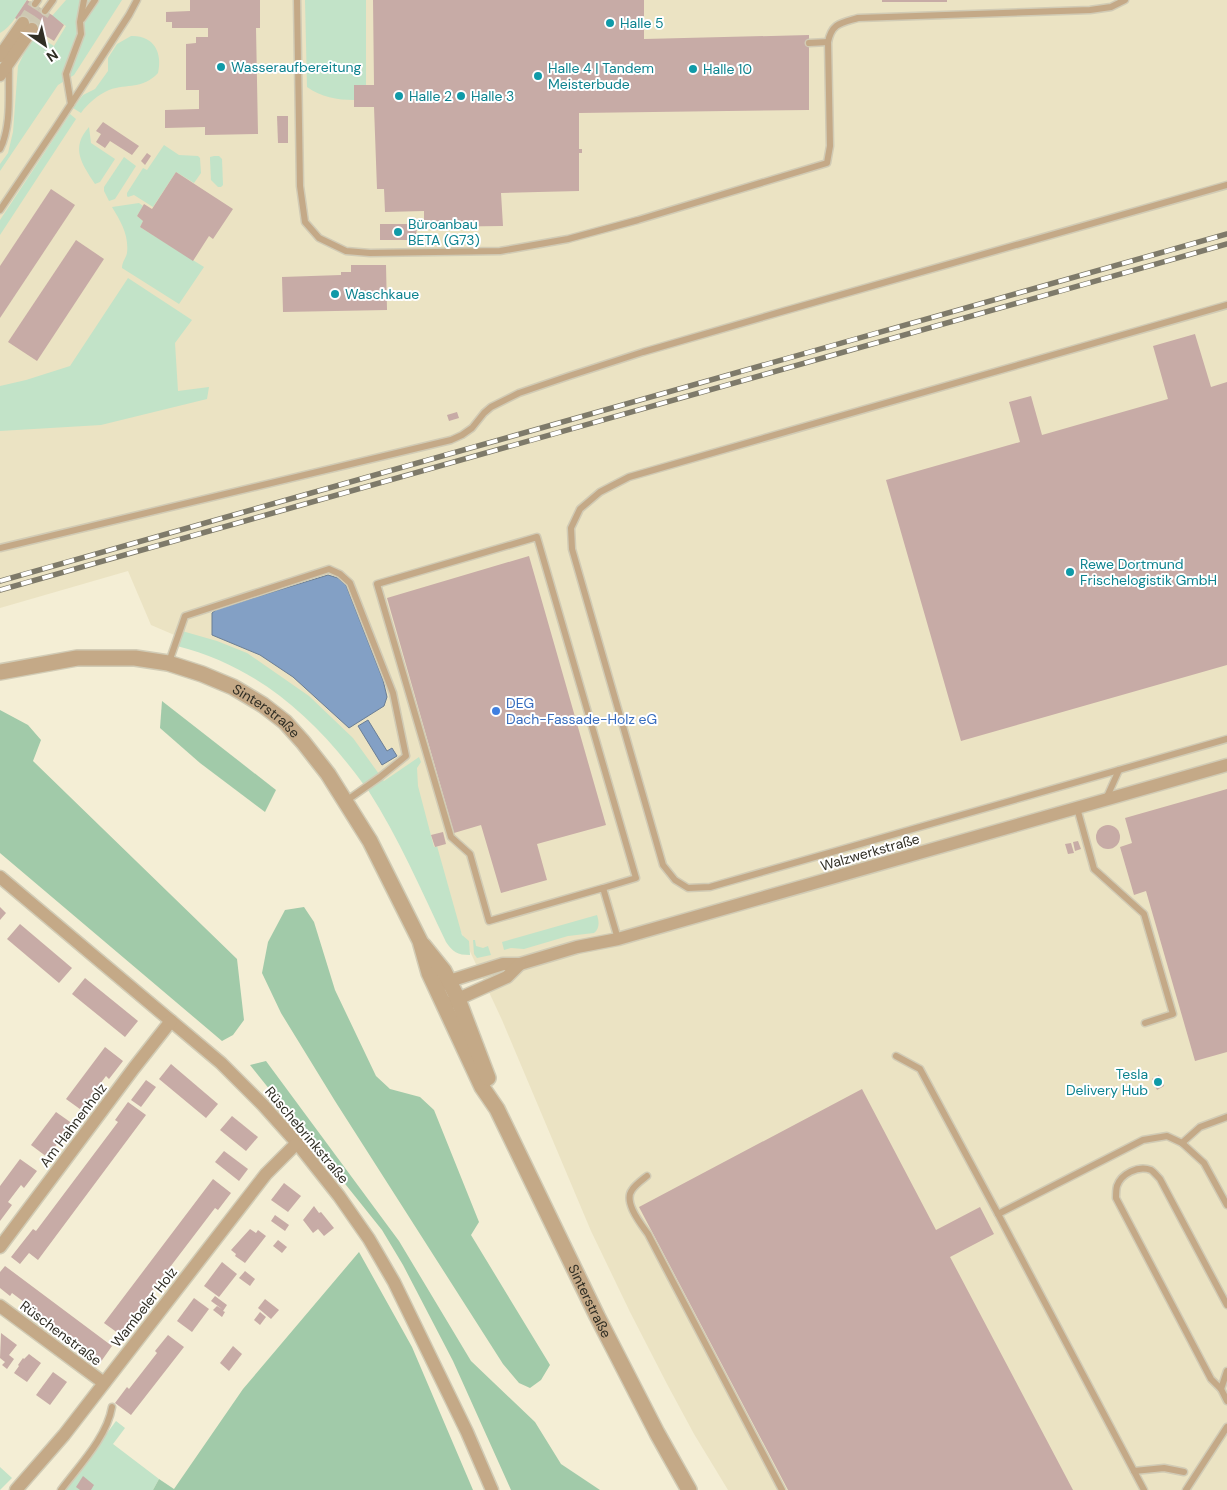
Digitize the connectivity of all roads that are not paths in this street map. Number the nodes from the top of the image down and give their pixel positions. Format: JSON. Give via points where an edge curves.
{"nodes":[{"id":1,"x":53,"y":0,"type":"edge"},
{"id":2,"x":84,"y":0,"type":"edge"},
{"id":3,"x":95,"y":0,"type":"edge"},
{"id":4,"x":137,"y":0,"type":"edge"},
{"id":5,"x":297,"y":0,"type":"edge"},
{"id":6,"x":1125,"y":0,"type":"edge"},
{"id":7,"x":45,"y":11,"type":"tunnel mouth"},
{"id":8,"x":80,"y":22,"type":"junction"},
{"id":9,"x":828,"y":42,"type":"junction"},
{"id":10,"x":809,"y":43,"type":"dead end"},
{"id":11,"x":4,"y":46,"type":"edge"},
{"id":12,"x":4,"y":59,"type":"edge"},
{"id":13,"x":0,"y":76,"type":"edge"},
{"id":14,"x":71,"y":104,"type":"junction"},
{"id":15,"x":0,"y":149,"type":"edge"},
{"id":16,"x":1227,"y":186,"type":"edge"},
{"id":17,"x":0,"y":210,"type":"edge"},
{"id":18,"x":1227,"y":305,"type":"edge"},
{"id":19,"x":0,"y":548,"type":"edge"},
{"id":20,"x":168,"y":664,"type":"junction"},
{"id":21,"x":0,"y":672,"type":"edge"},
{"id":22,"x":1227,"y":739,"type":"edge"},
{"id":23,"x":1227,"y":765,"type":"edge"},
{"id":24,"x":1120,"y":770,"type":"junction"},
{"id":25,"x":1105,"y":800,"type":"junction"},
{"id":26,"x":346,"y":801,"type":"junction"},
{"id":27,"x":1077,"y":808,"type":"junction"},
{"id":28,"x":0,"y":877,"type":"edge"},
{"id":29,"x":603,"y":888,"type":"junction"},
{"id":30,"x":618,"y":939,"type":"junction"},
{"id":31,"x":520,"y":964,"type":"junction"},
{"id":32,"x":442,"y":983,"type":"junction"},
{"id":33,"x":458,"y":1000,"type":"junction"},
{"id":34,"x":444,"y":1005,"type":"junction"},
{"id":35,"x":171,"y":1021,"type":"junction"},
{"id":36,"x":1146,"y":1023,"type":"dead end"},
{"id":37,"x":896,"y":1056,"type":"dead end"},
{"id":38,"x":497,"y":1109,"type":"junction"},
{"id":39,"x":1227,"y":1117,"type":"edge"},
{"id":40,"x":297,"y":1143,"type":"junction"},
{"id":41,"x":1182,"y":1143,"type":"junction"},
{"id":42,"x":647,"y":1176,"type":"dead end"},
{"id":43,"x":1227,"y":1206,"type":"edge"},
{"id":44,"x":998,"y":1214,"type":"junction"},
{"id":45,"x":0,"y":1247,"type":"edge"},
{"id":46,"x":1227,"y":1305,"type":"edge"},
{"id":47,"x":0,"y":1306,"type":"edge"},
{"id":48,"x":1227,"y":1371,"type":"edge"},
{"id":49,"x":104,"y":1383,"type":"junction"},
{"id":50,"x":1220,"y":1389,"type":"junction"},
{"id":51,"x":1227,"y":1401,"type":"edge"},
{"id":52,"x":112,"y":1407,"type":"dead end"},
{"id":53,"x":1227,"y":1427,"type":"edge"},
{"id":54,"x":1134,"y":1472,"type":"junction"},
{"id":55,"x":1184,"y":1472,"type":"dead end"},
{"id":56,"x":16,"y":1490,"type":"edge"},
{"id":57,"x":61,"y":1490,"type":"edge"},
{"id":58,"x":492,"y":1490,"type":"edge"},
{"id":59,"x":689,"y":1490,"type":"edge"},
{"id":60,"x":782,"y":1490,"type":"edge"},
{"id":61,"x":1144,"y":1490,"type":"edge"},
{"id":62,"x":1186,"y":1490,"type":"edge"}],
"edges":[{"from":1,"to":7,"type":"lane"},
{"from":2,"to":8,"type":"lane"},
{"from":3,"to":8,"type":"lane"},
{"from":4,"to":14,"type":"lane"},
{"from":5,"to":9,"type":"lane","via":[[300,186],[305,222],[318,238],[346,251],[500,251],[568,239],[827,163],[830,146]]},
{"from":6,"to":9,"type":"lane","via":[[1111,8],[1090,10],[858,18],[839,23],[830,31]]},
{"from":8,"to":14,"type":"lane","via":[[80,34],[66,74]]},
{"from":9,"to":10,"type":"lane"},
{"from":11,"to":12,"type":"street"},
{"from":11,"to":12,"type":"street","via":[[27,26]]},
{"from":12,"to":13,"type":"street"},
{"from":12,"to":15,"type":"lane","via":[[8,116]]},
{"from":14,"to":17,"type":"lane"},
{"from":16,"to":19,"type":"lane","via":[[784,311],[569,376],[519,393],[491,407],[472,428],[451,440]]},
{"from":18,"to":24,"type":"lane","via":[[629,477],[600,492],[580,509],[571,528],[572,549],[663,865],[675,880],[688,888],[710,887]]},
{"from":20,"to":21,"type":"street","name":"Sinterstraße","via":[[134,658],[78,658]]},
{"from":20,"to":26,"type":"street","name":"Sinterstraße","via":[[233,687],[263,705],[303,742]]},
{"from":20,"to":26,"type":"lane","via":[[185,616],[329,569],[340,574],[350,583],[393,693],[406,756]]},
{"from":22,"to":24,"type":"lane"},
{"from":23,"to":25,"type":"street","name":"Walzwerkstraße"},
{"from":24,"to":25,"type":"lane"},
{"from":25,"to":27,"type":"street","name":"Walzwerkstraße"},
{"from":26,"to":32,"type":"street","name":"Sinterstraße","via":[[370,841],[420,942],[428,969]]},
{"from":27,"to":30,"type":"street","name":"Walzwerkstraße"},
{"from":27,"to":36,"type":"lane","via":[[1094,869],[1144,914],[1173,1014]]},
{"from":28,"to":35,"type":"street","name":"Rüschebrinkstraße"},
{"from":29,"to":29,"type":"lane","via":[[636,878],[537,537],[377,584],[451,837],[470,854],[489,921]]},
{"from":29,"to":30,"type":"lane"},
{"from":30,"to":31,"type":"street","name":"Walzwerkstraße","via":[[576,947]]},
{"from":31,"to":32,"type":"street","name":"Walzwerkstraße","via":[[503,964]]},
{"from":31,"to":33,"type":"street","name":"Walzwerkstraße","via":[[507,977]]},
{"from":32,"to":33,"type":"street","name":"Sinterstraße"},
{"from":32,"to":34,"type":"street","name":"Sinterstraße"},
{"from":33,"to":34,"type":"street","name":"Walzwerkstraße"},
{"from":33,"to":38,"type":"street","name":"Sinterstraße"},
{"from":34,"to":38,"type":"street","name":"Sinterstraße","via":[[482,1087]]},
{"from":35,"to":40,"type":"street","name":"Rüschebrinkstraße","via":[[243,1084]]},
{"from":35,"to":45,"type":"street","name":"Am Hahnenholz"},
{"from":37,"to":44,"type":"lane","via":[[920,1069]]},
{"from":38,"to":59,"type":"street","name":"Sinterstraße","via":[[597,1316]]},
{"from":39,"to":41,"type":"lane","via":[[1200,1127]]},
{"from":40,"to":49,"type":"street","name":"Wambeler Holz","via":[[266,1174]]},
{"from":40,"to":58,"type":"street","name":"Rüschebrinkstraße","via":[[339,1196],[394,1282]]},
{"from":41,"to":43,"type":"lane","via":[[1204,1163]]},
{"from":41,"to":44,"type":"lane","via":[[1167,1136],[1143,1140]]},
{"from":42,"to":60,"type":"lane","via":[[631,1190],[631,1206]]},
{"from":44,"to":54,"type":"lane"},
{"from":46,"to":50,"type":"lane","via":[[1160,1179],[1152,1171],[1140,1168],[1130,1172],[1120,1180],[1116,1198],[1211,1379]]},
{"from":47,"to":49,"type":"street","name":"Rüschenstraße"},
{"from":48,"to":50,"type":"lane"},
{"from":49,"to":56,"type":"street","name":"Wambeler Holz","via":[[64,1436]]},
{"from":50,"to":51,"type":"lane"},
{"from":52,"to":57,"type":"lane","via":[[104,1432]]},
{"from":53,"to":62,"type":"lane"},
{"from":54,"to":55,"type":"lane","via":[[1164,1468]]},
{"from":54,"to":61,"type":"lane"}]}
